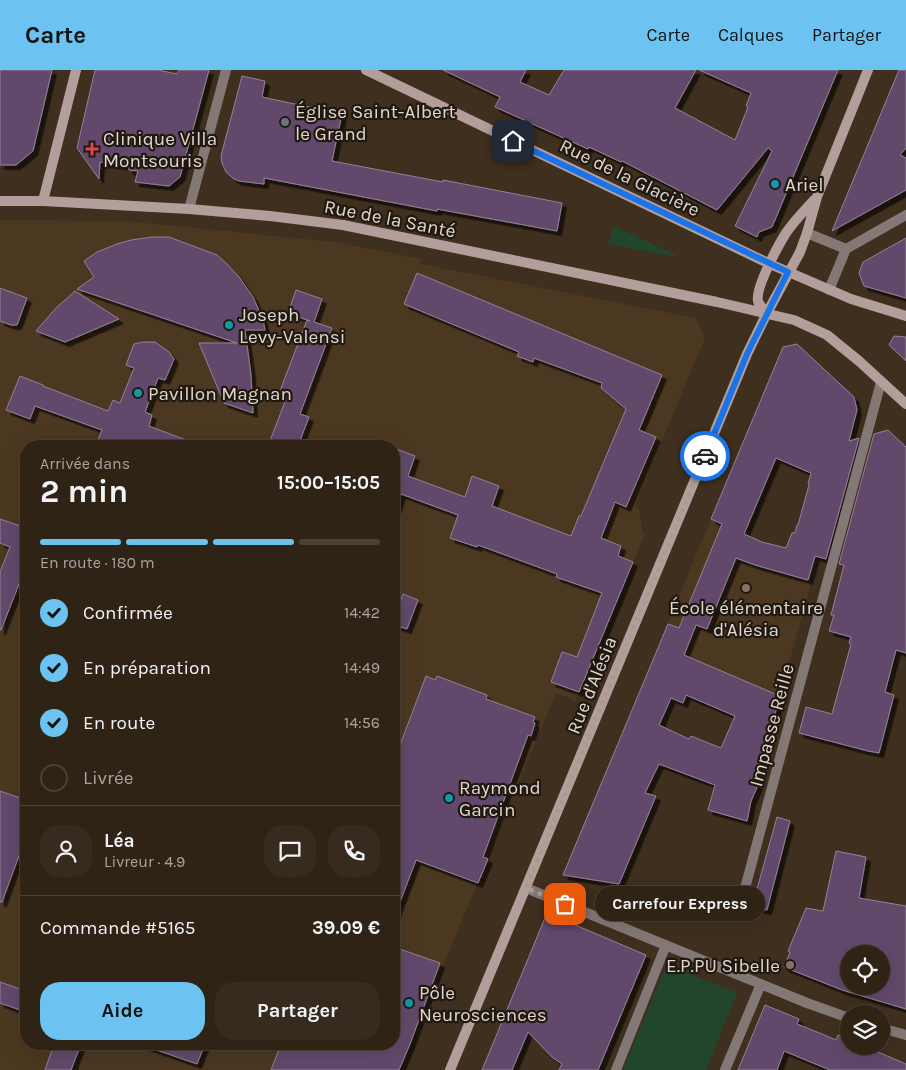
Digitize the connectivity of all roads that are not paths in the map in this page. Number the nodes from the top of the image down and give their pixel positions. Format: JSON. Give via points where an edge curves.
{"nodes":[{"id":1,"x":76,"y":70,"type":"edge"},
{"id":2,"x":226,"y":70,"type":"edge"},
{"id":3,"x":366,"y":70,"type":"edge"},
{"id":4,"x":868,"y":70,"type":"edge"},
{"id":5,"x":816,"y":197,"type":"junction"},
{"id":6,"x":0,"y":200,"type":"edge"},
{"id":7,"x":43,"y":201,"type":"junction"},
{"id":8,"x":189,"y":209,"type":"junction"},
{"id":9,"x":906,"y":215,"type":"edge"},
{"id":10,"x":807,"y":234,"type":"junction"},
{"id":11,"x":846,"y":249,"type":"junction"},
{"id":12,"x":770,"y":264,"type":"junction"},
{"id":13,"x":788,"y":272,"type":"junction"},
{"id":14,"x":829,"y":290,"type":"junction"},
{"id":15,"x":767,"y":313,"type":"junction"},
{"id":16,"x":906,"y":316,"type":"edge"},
{"id":17,"x":881,"y":382,"type":"junction"},
{"id":18,"x":906,"y":404,"type":"edge"},
{"id":19,"x":526,"y":888,"type":"junction"},
{"id":20,"x":741,"y":903,"type":"dead end"},
{"id":21,"x":666,"y":945,"type":"junction"},
{"id":22,"x":761,"y":984,"type":"junction"},
{"id":23,"x":840,"y":1015,"type":"edge"},
{"id":24,"x":890,"y":1031,"type":"edge"},
{"id":25,"x":906,"y":1035,"type":"edge"},
{"id":26,"x":450,"y":1070,"type":"edge"},
{"id":27,"x":616,"y":1070,"type":"edge"},
{"id":28,"x":725,"y":1070,"type":"edge"}],
"edges":[{"from":1,"to":7,"type":"street"},
{"from":2,"to":8,"type":"street"},
{"from":3,"to":12,"type":"street","name":"Rue de la Glacière"},
{"from":4,"to":5,"type":"street"},
{"from":5,"to":10,"type":"street","name":"Rue d'Alésia"},
{"from":5,"to":12,"type":"street","via":[[787,231]]},
{"from":6,"to":7,"type":"street","name":"Rue de la Santé"},
{"from":7,"to":8,"type":"street","name":"Rue de la Santé"},
{"from":8,"to":15,"type":"street","name":"Rue de la Santé","via":[[343,225]]},
{"from":9,"to":11,"type":"street"},
{"from":10,"to":11,"type":"street"},
{"from":10,"to":13,"type":"street","name":"Rue d'Alésia"},
{"from":11,"to":14,"type":"street"},
{"from":12,"to":13,"type":"street","name":"Rue de la Glacière"},
{"from":12,"to":15,"type":"street","via":[[758,290],[759,303]]},
{"from":13,"to":14,"type":"street","name":"Rue de la Glacière"},
{"from":13,"to":15,"type":"street","name":"Rue d'Alésia"},
{"from":14,"to":16,"type":"street","name":"Rue de la Glacière"},
{"from":15,"to":17,"type":"street","name":"Rue de la Santé","via":[[794,320],[826,335]]},
{"from":15,"to":19,"type":"street","name":"Rue d'Alésia","via":[[747,354]]},
{"from":17,"to":18,"type":"street","name":"Rue de la Santé"},
{"from":17,"to":20,"type":"street","name":"Impasse Reille"},
{"from":19,"to":21,"type":"street"},
{"from":19,"to":26,"type":"street","name":"Rue d'Alésia"},
{"from":21,"to":22,"type":"street"},
{"from":21,"to":27,"type":"street"},
{"from":22,"to":23,"type":"street"},
{"from":22,"to":28,"type":"street"},
{"from":24,"to":25,"type":"street"}]}
